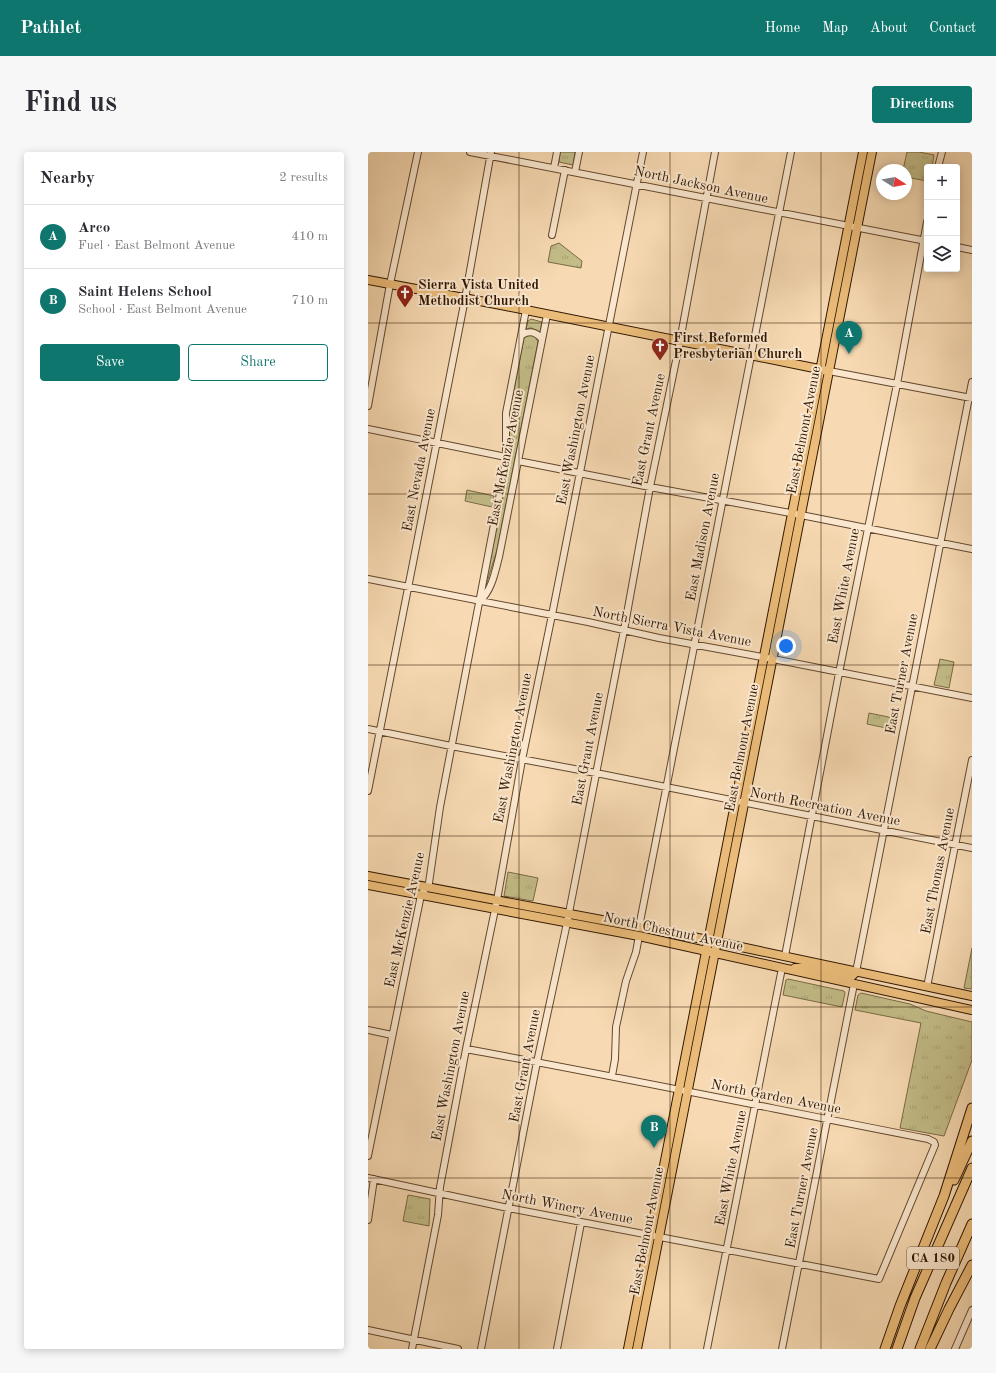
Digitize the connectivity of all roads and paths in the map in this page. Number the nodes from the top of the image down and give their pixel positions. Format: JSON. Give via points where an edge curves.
{"nodes":[{"id":1,"x":418,"y":152,"type":"edge"},
{"id":2,"x":470,"y":152,"type":"edge"},
{"id":3,"x":557,"y":152,"type":"edge"},
{"id":4,"x":579,"y":152,"type":"edge"},
{"id":5,"x":643,"y":152,"type":"edge"},
{"id":6,"x":715,"y":152,"type":"edge"},
{"id":7,"x":791,"y":152,"type":"edge"},
{"id":8,"x":863,"y":152,"type":"edge"},
{"id":9,"x":872,"y":152,"type":"edge"},
{"id":10,"x":942,"y":152,"type":"edge"},
{"id":11,"x":491,"y":154,"type":"edge"},
{"id":12,"x":939,"y":164,"type":"edge"},
{"id":13,"x":554,"y":168,"type":"junction"},
{"id":14,"x":565,"y":170,"type":"junction"},
{"id":15,"x":575,"y":172,"type":"junction"},
{"id":16,"x":636,"y":184,"type":"junction"},
{"id":17,"x":706,"y":198,"type":"junction"},
{"id":18,"x":779,"y":213,"type":"junction"},
{"id":19,"x":848,"y":226,"type":"junction"},
{"id":20,"x":858,"y":227,"type":"junction"},
{"id":21,"x":552,"y":235,"type":"dead end"},
{"id":22,"x":924,"y":241,"type":"edge"},
{"id":23,"x":924,"y":246,"type":"edge"},
{"id":24,"x":960,"y":248,"type":"edge"},
{"id":25,"x":972,"y":250,"type":"edge"},
{"id":26,"x":368,"y":280,"type":"edge"},
{"id":27,"x":390,"y":284,"type":"junction"},
{"id":28,"x":465,"y":299,"type":"junction"},
{"id":29,"x":526,"y":310,"type":"junction"},
{"id":30,"x":547,"y":314,"type":"junction"},
{"id":31,"x":608,"y":327,"type":"junction"},
{"id":32,"x":522,"y":335,"type":"junction"},
{"id":33,"x":542,"y":339,"type":"junction"},
{"id":34,"x":680,"y":341,"type":"junction"},
{"id":35,"x":752,"y":356,"type":"junction"},
{"id":36,"x":820,"y":369,"type":"junction"},
{"id":37,"x":829,"y":371,"type":"junction"},
{"id":38,"x":972,"y":382,"type":"edge"},
{"id":39,"x":897,"y":384,"type":"junction"},
{"id":40,"x":970,"y":398,"type":"edge"},
{"id":41,"x":368,"y":406,"type":"edge"},
{"id":42,"x":368,"y":429,"type":"edge"},
{"id":43,"x":436,"y":443,"type":"junction"},
{"id":44,"x":506,"y":457,"type":"junction"},
{"id":45,"x":518,"y":461,"type":"junction"},
{"id":46,"x":579,"y":473,"type":"junction"},
{"id":47,"x":650,"y":487,"type":"junction"},
{"id":48,"x":723,"y":500,"type":"junction"},
{"id":49,"x":792,"y":514,"type":"junction"},
{"id":50,"x":801,"y":515,"type":"junction"},
{"id":51,"x":868,"y":529,"type":"junction"},
{"id":52,"x":940,"y":544,"type":"junction"},
{"id":53,"x":972,"y":549,"type":"edge"},
{"id":54,"x":368,"y":579,"type":"edge"},
{"id":55,"x":408,"y":587,"type":"junction"},
{"id":56,"x":480,"y":601,"type":"junction"},
{"id":57,"x":552,"y":615,"type":"junction"},
{"id":58,"x":624,"y":630,"type":"junction"},
{"id":59,"x":695,"y":644,"type":"junction"},
{"id":60,"x":764,"y":657,"type":"junction"},
{"id":61,"x":773,"y":659,"type":"junction"},
{"id":62,"x":839,"y":673,"type":"junction"},
{"id":63,"x":912,"y":687,"type":"junction"},
{"id":64,"x":972,"y":698,"type":"edge"},
{"id":65,"x":368,"y":729,"type":"edge"},
{"id":66,"x":380,"y":731,"type":"junction"},
{"id":67,"x":452,"y":746,"type":"junction"},
{"id":68,"x":522,"y":760,"type":"junction"},
{"id":69,"x":972,"y":760,"type":"edge"},
{"id":70,"x":596,"y":773,"type":"junction"},
{"id":71,"x":666,"y":788,"type":"junction"},
{"id":72,"x":368,"y":792,"type":"edge"},
{"id":73,"x":735,"y":802,"type":"junction"},
{"id":74,"x":744,"y":803,"type":"junction"},
{"id":75,"x":811,"y":816,"type":"junction"},
{"id":76,"x":884,"y":831,"type":"junction"},
{"id":77,"x":955,"y":844,"type":"junction"},
{"id":78,"x":972,"y":848,"type":"edge"},
{"id":79,"x":368,"y":876,"type":"edge"},
{"id":80,"x":368,"y":885,"type":"edge"},
{"id":81,"x":426,"y":887,"type":"junction"},
{"id":82,"x":421,"y":895,"type":"junction"},
{"id":83,"x":496,"y":900,"type":"junction"},
{"id":84,"x":495,"y":909,"type":"junction"},
{"id":85,"x":568,"y":914,"type":"junction"},
{"id":86,"x":567,"y":923,"type":"junction"},
{"id":87,"x":639,"y":927,"type":"junction"},
{"id":88,"x":639,"y":936,"type":"junction"},
{"id":89,"x":708,"y":941,"type":"junction"},
{"id":90,"x":717,"y":943,"type":"junction"},
{"id":91,"x":706,"y":951,"type":"junction"},
{"id":92,"x":715,"y":954,"type":"junction"},
{"id":93,"x":785,"y":956,"type":"junction"},
{"id":94,"x":782,"y":968,"type":"junction"},
{"id":95,"x":856,"y":972,"type":"junction"},
{"id":96,"x":854,"y":984,"type":"junction"},
{"id":97,"x":927,"y":987,"type":"junction"},
{"id":98,"x":972,"y":996,"type":"edge"},
{"id":99,"x":972,"y":1010,"type":"edge"},
{"id":100,"x":368,"y":1030,"type":"edge"},
{"id":101,"x":392,"y":1035,"type":"junction"},
{"id":102,"x":466,"y":1049,"type":"junction"},
{"id":103,"x":537,"y":1062,"type":"junction"},
{"id":104,"x":612,"y":1076,"type":"junction"},
{"id":105,"x":678,"y":1090,"type":"junction"},
{"id":106,"x":688,"y":1092,"type":"junction"},
{"id":107,"x":755,"y":1105,"type":"junction"},
{"id":108,"x":972,"y":1108,"type":"edge"},
{"id":109,"x":828,"y":1119,"type":"junction"},
{"id":110,"x":972,"y":1141,"type":"edge"},
{"id":111,"x":368,"y":1156,"type":"edge"},
{"id":112,"x":972,"y":1168,"type":"edge"},
{"id":113,"x":371,"y":1179,"type":"edge"},
{"id":114,"x":440,"y":1193,"type":"junction"},
{"id":115,"x":508,"y":1208,"type":"junction"},
{"id":116,"x":368,"y":1220,"type":"edge"},
{"id":117,"x":581,"y":1223,"type":"junction"},
{"id":118,"x":972,"y":1224,"type":"edge"},
{"id":119,"x":931,"y":1230,"type":"junction"},
{"id":120,"x":650,"y":1236,"type":"junction"},
{"id":121,"x":659,"y":1238,"type":"junction"},
{"id":122,"x":727,"y":1250,"type":"junction"},
{"id":123,"x":972,"y":1256,"type":"edge"},
{"id":124,"x":799,"y":1264,"type":"junction"},
{"id":125,"x":972,"y":1265,"type":"edge"},
{"id":126,"x":879,"y":1279,"type":"joint"},
{"id":127,"x":949,"y":1309,"type":"junction"},
{"id":128,"x":972,"y":1310,"type":"edge"},
{"id":129,"x":368,"y":1330,"type":"edge"},
{"id":130,"x":413,"y":1340,"type":"junction"},
{"id":131,"x":412,"y":1349,"type":"edge"},
{"id":132,"x":458,"y":1349,"type":"edge"},
{"id":133,"x":481,"y":1349,"type":"edge"},
{"id":134,"x":557,"y":1349,"type":"edge"},
{"id":135,"x":628,"y":1349,"type":"edge"},
{"id":136,"x":637,"y":1349,"type":"edge"},
{"id":137,"x":707,"y":1349,"type":"edge"},
{"id":138,"x":782,"y":1349,"type":"edge"},
{"id":139,"x":885,"y":1349,"type":"edge"},
{"id":140,"x":897,"y":1349,"type":"edge"},
{"id":141,"x":920,"y":1349,"type":"edge"},
{"id":142,"x":930,"y":1349,"type":"edge"},
{"id":143,"x":955,"y":1349,"type":"edge"}],
"edges":[{"from":1,"to":27,"type":"street"},
{"from":2,"to":11,"type":"street","name":"North Jackson Avenue"},
{"from":3,"to":13,"type":"street"},
{"from":4,"to":15,"type":"street"},
{"from":5,"to":16,"type":"street","name":"East Washington Avenue"},
{"from":6,"to":17,"type":"street","name":"East Grant Avenue"},
{"from":7,"to":18,"type":"street","name":"East Madison Avenue"},
{"from":8,"to":19,"type":"main road","name":"East Belmont Avenue"},
{"from":9,"to":20,"type":"main road","name":"East Belmont Avenue"},
{"from":10,"to":12,"type":"street"},
{"from":11,"to":13,"type":"street","name":"North Jackson Avenue"},
{"from":11,"to":28,"type":"street","name":"East Nevada Avenue"},
{"from":13,"to":14,"type":"street","name":"North Jackson Avenue"},
{"from":14,"to":15,"type":"street","name":"North Jackson Avenue"},
{"from":14,"to":21,"type":"street"},
{"from":15,"to":16,"type":"street","name":"North Jackson Avenue"},
{"from":16,"to":17,"type":"street","name":"North Jackson Avenue"},
{"from":16,"to":31,"type":"street","name":"East Washington Avenue"},
{"from":17,"to":18,"type":"street","name":"North Jackson Avenue"},
{"from":17,"to":34,"type":"street","name":"East Grant Avenue"},
{"from":18,"to":19,"type":"street","name":"North Jackson Avenue"},
{"from":18,"to":35,"type":"street","name":"East Madison Avenue"},
{"from":19,"to":20,"type":"street","name":"North Jackson Avenue"},
{"from":19,"to":36,"type":"main road","name":"East Belmont Avenue"},
{"from":20,"to":22,"type":"street","name":"North Jackson Avenue"},
{"from":20,"to":37,"type":"main road","name":"East Belmont Avenue"},
{"from":23,"to":39,"type":"street","name":"East White Avenue"},
{"from":24,"to":25,"type":"street"},
{"from":26,"to":27,"type":"main road"},
{"from":27,"to":28,"type":"main road"},
{"from":27,"to":41,"type":"street"},
{"from":28,"to":29,"type":"main road"},
{"from":28,"to":43,"type":"street","name":"East Nevada Avenue"},
{"from":29,"to":30,"type":"main road"},
{"from":29,"to":32,"type":"street","name":"East McKenzie Avenue"},
{"from":30,"to":31,"type":"main road"},
{"from":30,"to":33,"type":"street","name":"East McKenzie Avenue"},
{"from":31,"to":34,"type":"main road"},
{"from":31,"to":46,"type":"street","name":"East Washington Avenue"},
{"from":32,"to":33,"type":"street","via":[[536,333]]},
{"from":32,"to":44,"type":"street","name":"East McKenzie Avenue","via":[[506,413]]},
{"from":33,"to":45,"type":"street","name":"East McKenzie Avenue"},
{"from":34,"to":35,"type":"main road"},
{"from":34,"to":47,"type":"street","name":"East Grant Avenue"},
{"from":35,"to":36,"type":"main road"},
{"from":35,"to":48,"type":"street","name":"East Madison Avenue"},
{"from":36,"to":37,"type":"main road"},
{"from":36,"to":49,"type":"main road","name":"East Belmont Avenue"},
{"from":37,"to":39,"type":"street"},
{"from":37,"to":50,"type":"main road","name":"East Belmont Avenue"},
{"from":38,"to":40,"type":"street","name":"East Turner Avenue"},
{"from":39,"to":40,"type":"street"},
{"from":39,"to":51,"type":"street","name":"East White Avenue"},
{"from":40,"to":52,"type":"street","name":"East Turner Avenue"},
{"from":42,"to":43,"type":"street"},
{"from":43,"to":44,"type":"street"},
{"from":43,"to":55,"type":"street","name":"East Nevada Avenue"},
{"from":44,"to":56,"type":"street","name":"East McKenzie Avenue"},
{"from":45,"to":46,"type":"street"},
{"from":45,"to":56,"type":"street","name":"East McKenzie Avenue","via":[[499,557],[491,585]]},
{"from":46,"to":47,"type":"street"},
{"from":46,"to":57,"type":"street","name":"East Washington Avenue"},
{"from":47,"to":48,"type":"street"},
{"from":47,"to":58,"type":"street","name":"East Grant Avenue"},
{"from":48,"to":49,"type":"street"},
{"from":48,"to":59,"type":"street","name":"East Madison Avenue"},
{"from":49,"to":50,"type":"street"},
{"from":49,"to":60,"type":"main road","name":"East Belmont Avenue"},
{"from":50,"to":51,"type":"street"},
{"from":50,"to":61,"type":"main road","name":"East Belmont Avenue"},
{"from":51,"to":52,"type":"street"},
{"from":51,"to":62,"type":"street","name":"East White Avenue"},
{"from":52,"to":53,"type":"street"},
{"from":52,"to":63,"type":"street","name":"East Turner Avenue"},
{"from":54,"to":55,"type":"street","name":"North Sierra Vista Avenue"},
{"from":55,"to":56,"type":"street","name":"North Sierra Vista Avenue"},
{"from":55,"to":66,"type":"street","name":"East Nevada Avenue"},
{"from":56,"to":57,"type":"street","name":"North Sierra Vista Avenue"},
{"from":56,"to":67,"type":"street","name":"East McKenzie Avenue"},
{"from":57,"to":58,"type":"street","name":"North Sierra Vista Avenue"},
{"from":57,"to":68,"type":"street","name":"East Washington Avenue"},
{"from":58,"to":59,"type":"street","name":"North Sierra Vista Avenue"},
{"from":58,"to":70,"type":"street","name":"East Grant Avenue"},
{"from":59,"to":60,"type":"street","name":"North Sierra Vista Avenue"},
{"from":59,"to":71,"type":"street","name":"East Madison Avenue"},
{"from":60,"to":61,"type":"street","name":"North Sierra Vista Avenue"},
{"from":60,"to":73,"type":"main road","name":"East Belmont Avenue"},
{"from":61,"to":62,"type":"street","name":"North Sierra Vista Avenue"},
{"from":61,"to":74,"type":"main road","name":"East Belmont Avenue"},
{"from":62,"to":63,"type":"street","name":"North Sierra Vista Avenue"},
{"from":62,"to":75,"type":"street","name":"East White Avenue"},
{"from":63,"to":64,"type":"street","name":"North Sierra Vista Avenue"},
{"from":63,"to":76,"type":"street","name":"East Turner Avenue"},
{"from":65,"to":66,"type":"street","name":"North Recreation Avenue"},
{"from":66,"to":67,"type":"street","name":"North Recreation Avenue"},
{"from":66,"to":72,"type":"street","name":"East Nevada Avenue"},
{"from":67,"to":68,"type":"street","name":"North Recreation Avenue"},
{"from":67,"to":81,"type":"street","name":"East McKenzie Avenue"},
{"from":68,"to":70,"type":"street","name":"North Recreation Avenue"},
{"from":68,"to":83,"type":"street","name":"East Washington Avenue"},
{"from":69,"to":77,"type":"street","name":"East Thomas Avenue"},
{"from":70,"to":71,"type":"street","name":"North Recreation Avenue"},
{"from":70,"to":85,"type":"street","name":"East Grant Avenue"},
{"from":71,"to":73,"type":"street","name":"North Recreation Avenue"},
{"from":71,"to":87,"type":"street","name":"East Madison Avenue"},
{"from":73,"to":74,"type":"street","name":"North Recreation Avenue"},
{"from":73,"to":89,"type":"main road","name":"East Belmont Avenue"},
{"from":74,"to":75,"type":"street","name":"North Recreation Avenue"},
{"from":74,"to":90,"type":"main road","name":"East Belmont Avenue"},
{"from":75,"to":76,"type":"street","name":"North Recreation Avenue"},
{"from":75,"to":93,"type":"street","name":"East White Avenue"},
{"from":76,"to":77,"type":"street","name":"North Recreation Avenue"},
{"from":76,"to":95,"type":"street","name":"East Turner Avenue"},
{"from":77,"to":78,"type":"street","name":"North Recreation Avenue"},
{"from":77,"to":97,"type":"street","name":"East Thomas Avenue"},
{"from":79,"to":81,"type":"main road","name":"North Chestnut Avenue"},
{"from":80,"to":82,"type":"main road","name":"North Chestnut Avenue"},
{"from":81,"to":82,"type":"street","name":"East McKenzie Avenue"},
{"from":81,"to":83,"type":"main road","name":"North Chestnut Avenue"},
{"from":82,"to":84,"type":"main road","name":"North Chestnut Avenue"},
{"from":82,"to":101,"type":"street","name":"East McKenzie Avenue"},
{"from":83,"to":84,"type":"street","name":"East Washington Avenue"},
{"from":83,"to":85,"type":"main road","name":"North Chestnut Avenue"},
{"from":84,"to":86,"type":"main road","name":"North Chestnut Avenue"},
{"from":84,"to":102,"type":"street","name":"East Washington Avenue"},
{"from":85,"to":86,"type":"street","name":"East Grant Avenue"},
{"from":85,"to":87,"type":"main road","name":"North Chestnut Avenue"},
{"from":86,"to":88,"type":"main road","name":"North Chestnut Avenue"},
{"from":86,"to":103,"type":"street","name":"East Grant Avenue"},
{"from":87,"to":89,"type":"main road","name":"North Chestnut Avenue"},
{"from":88,"to":91,"type":"main road","name":"North Chestnut Avenue"},
{"from":88,"to":104,"type":"street","via":[[616,1027]]},
{"from":89,"to":90,"type":"main road","name":"North Chestnut Avenue"},
{"from":89,"to":91,"type":"main road","name":"East Belmont Avenue"},
{"from":90,"to":92,"type":"main road","name":"East Belmont Avenue"},
{"from":90,"to":93,"type":"main road","name":"North Chestnut Avenue"},
{"from":91,"to":92,"type":"main road","name":"North Chestnut Avenue"},
{"from":91,"to":105,"type":"main road","name":"East Belmont Avenue"},
{"from":92,"to":94,"type":"main road","name":"North Chestnut Avenue"},
{"from":92,"to":106,"type":"main road","name":"East Belmont Avenue"},
{"from":93,"to":95,"type":"main road","name":"North Chestnut Avenue"},
{"from":94,"to":95,"type":"main road","via":[[806,968],[846,976],[852,976]]},
{"from":94,"to":96,"type":"main road","name":"North Chestnut Avenue"},
{"from":94,"to":107,"type":"street","name":"East White Avenue"},
{"from":95,"to":97,"type":"main road","name":"North Chestnut Avenue"},
{"from":96,"to":99,"type":"main road","name":"North Chestnut Avenue"},
{"from":96,"to":109,"type":"street","name":"East Turner Avenue"},
{"from":97,"to":98,"type":"main road","name":"North Chestnut Avenue"},
{"from":100,"to":101,"type":"street"},
{"from":101,"to":111,"type":"street","name":"East McKenzie Avenue"},
{"from":102,"to":103,"type":"street","name":"North Garden Avenue"},
{"from":102,"to":114,"type":"street","name":"East Washington Avenue"},
{"from":103,"to":104,"type":"street","name":"North Garden Avenue"},
{"from":103,"to":115,"type":"street","name":"East Grant Avenue"},
{"from":104,"to":105,"type":"street","name":"North Garden Avenue"},
{"from":105,"to":106,"type":"street","name":"North Garden Avenue"},
{"from":105,"to":120,"type":"main road","name":"East Belmont Avenue"},
{"from":106,"to":107,"type":"street","name":"North Garden Avenue"},
{"from":106,"to":121,"type":"main road","name":"East Belmont Avenue"},
{"from":107,"to":109,"type":"street","name":"North Garden Avenue"},
{"from":107,"to":122,"type":"street","name":"East White Avenue"},
{"from":108,"to":119,"type":"highway"},
{"from":109,"to":124,"type":"street","name":"East Turner Avenue"},
{"from":109,"to":126,"type":"street","name":"North Garden Avenue","via":[[934,1142],[934,1148]]},
{"from":110,"to":119,"type":"highway"},
{"from":112,"to":140,"type":"highway","number":"CA 180","via":[[915,1298]]},
{"from":113,"to":114,"type":"street","name":"North Winery Avenue"},
{"from":113,"to":116,"type":"street"},
{"from":114,"to":115,"type":"street","name":"North Winery Avenue"},
{"from":114,"to":130,"type":"street","name":"East Washington Avenue","via":[[438,1216]]},
{"from":115,"to":117,"type":"street","name":"North Winery Avenue"},
{"from":115,"to":133,"type":"street","name":"East Grant Avenue"},
{"from":117,"to":120,"type":"street","name":"North Winery Avenue"},
{"from":117,"to":134,"type":"street"},
{"from":118,"to":141,"type":"highway","number":"CA 180"},
{"from":119,"to":139,"type":"highway"},
{"from":120,"to":121,"type":"street","name":"North Winery Avenue"},
{"from":120,"to":135,"type":"main road","name":"East Belmont Avenue"},
{"from":121,"to":122,"type":"street","name":"North Winery Avenue"},
{"from":121,"to":136,"type":"main road","name":"East Belmont Avenue"},
{"from":122,"to":124,"type":"street","name":"North Winery Avenue"},
{"from":122,"to":137,"type":"street","name":"East White Avenue"},
{"from":123,"to":127,"type":"highway"},
{"from":124,"to":126,"type":"street","name":"North Winery Avenue"},
{"from":124,"to":138,"type":"street","name":"East Turner Avenue"},
{"from":125,"to":127,"type":"highway"},
{"from":127,"to":142,"type":"highway"},
{"from":128,"to":143,"type":"street"},
{"from":129,"to":130,"type":"street"},
{"from":130,"to":131,"type":"street","name":"East Washington Avenue"},
{"from":130,"to":132,"type":"street"}]}
